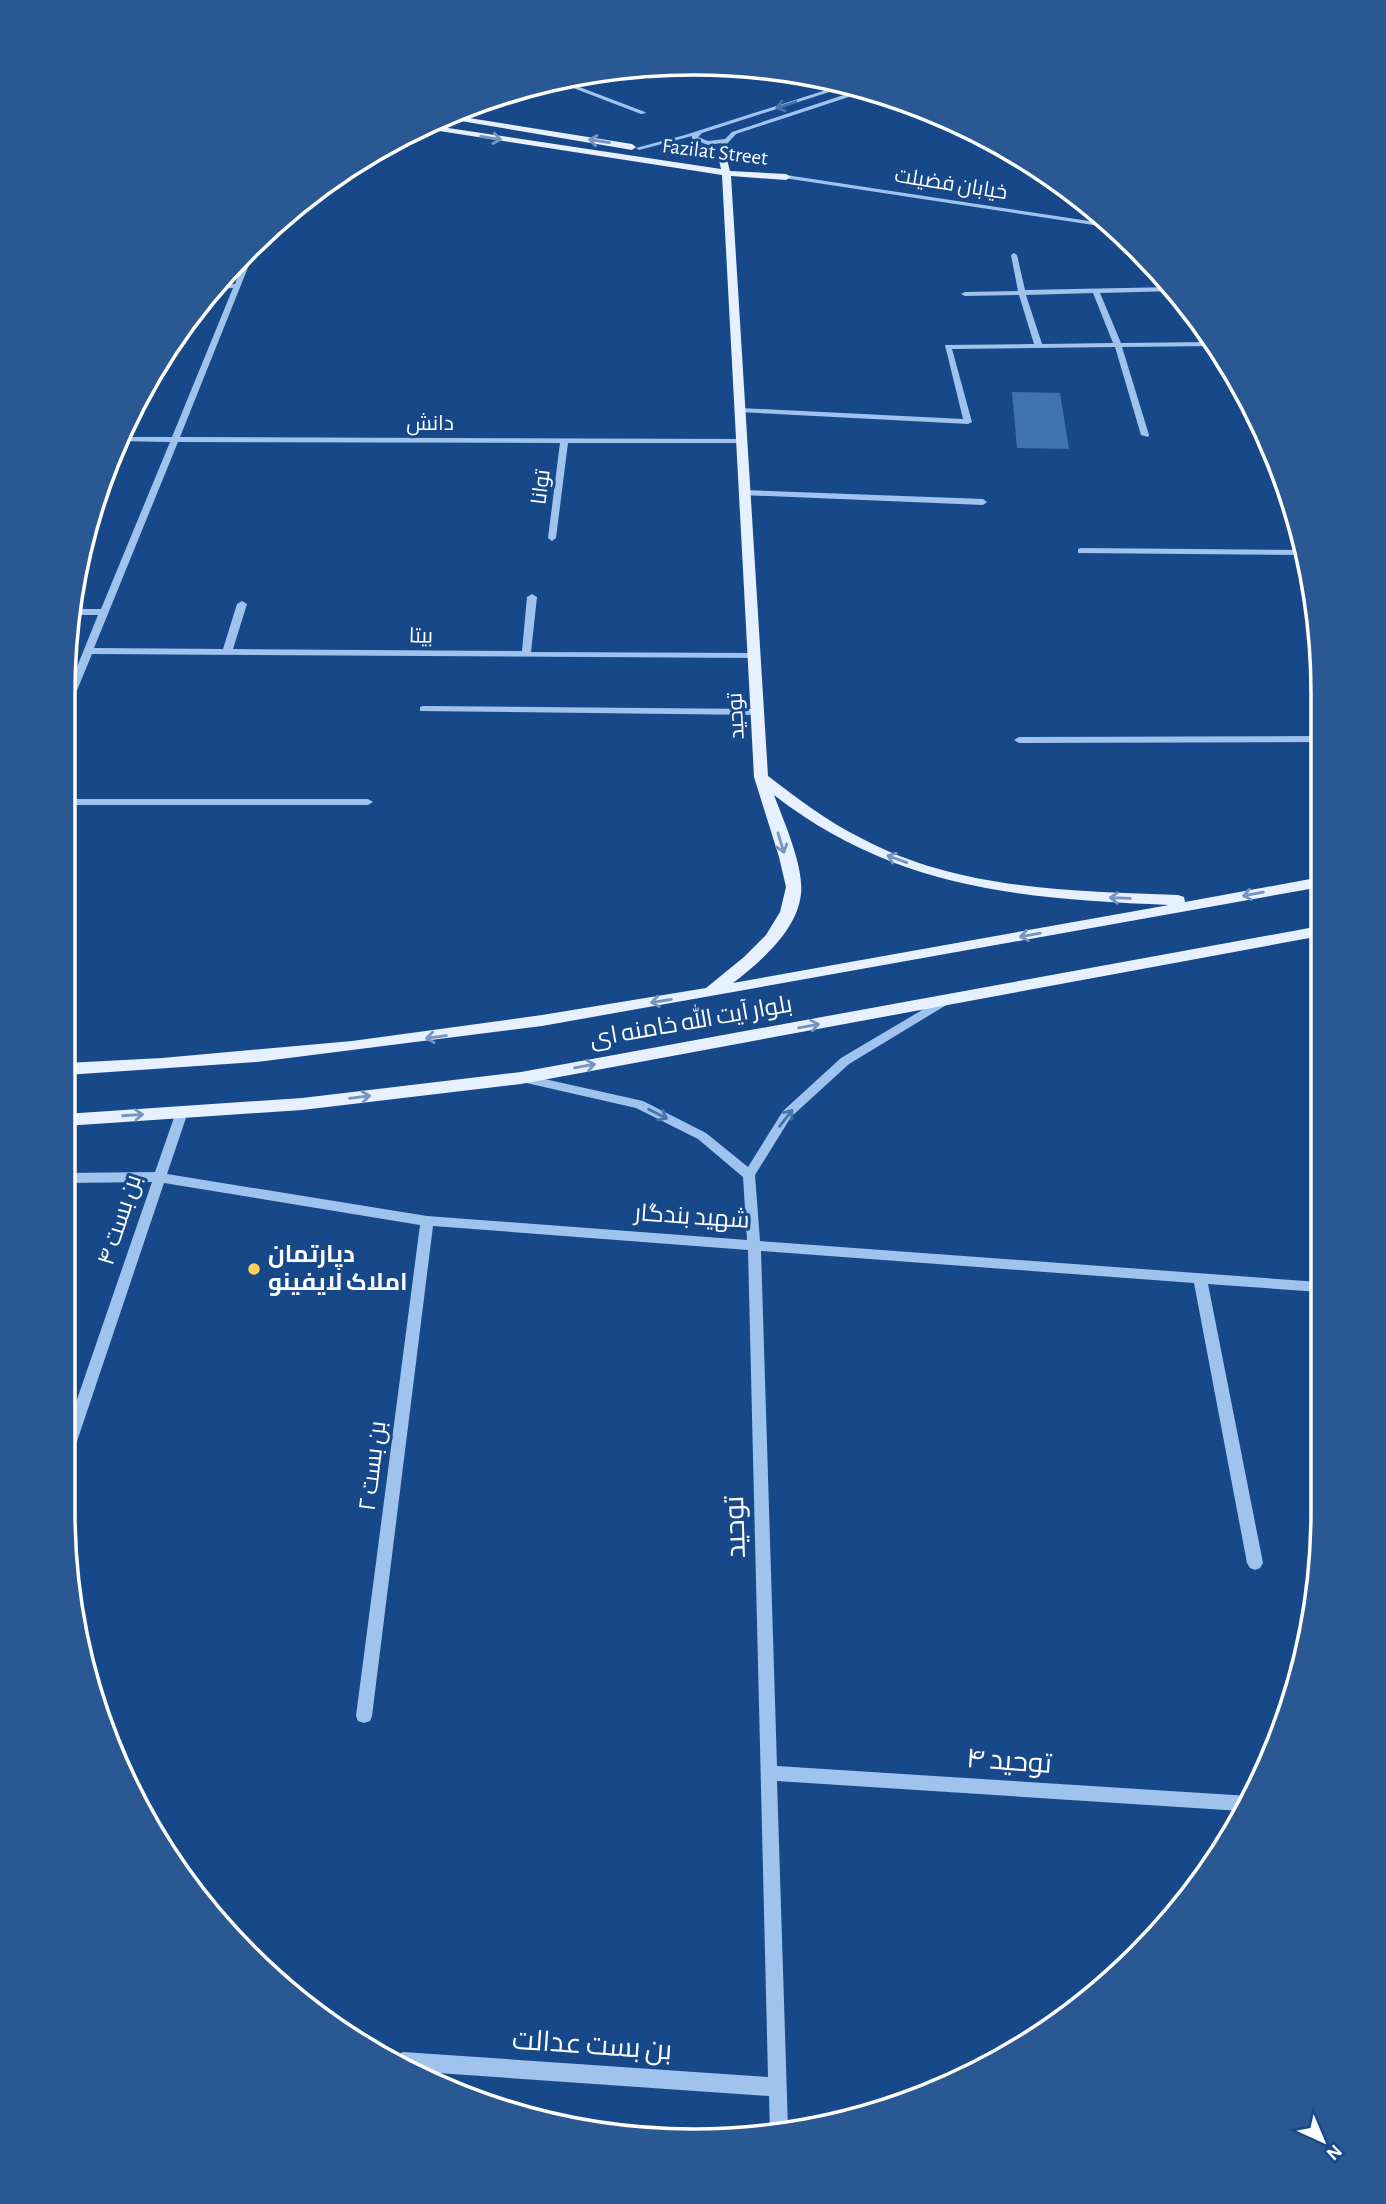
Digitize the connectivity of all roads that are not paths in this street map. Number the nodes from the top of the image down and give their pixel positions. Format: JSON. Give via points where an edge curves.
{"nodes":[{"id":1,"x":573,"y":87,"type":"edge"},
{"id":2,"x":830,"y":91,"type":"edge"},
{"id":3,"x":849,"y":95,"type":"edge"},
{"id":4,"x":643,"y":113,"type":"dead end"},
{"id":5,"x":463,"y":120,"type":"edge"},
{"id":6,"x":441,"y":129,"type":"edge"},
{"id":7,"x":699,"y":133,"type":"junction"},
{"id":8,"x":725,"y":141,"type":"junction"},
{"id":9,"x":639,"y":148,"type":"junction"},
{"id":10,"x":663,"y":152,"type":"dead end"},
{"id":11,"x":711,"y":159,"type":"dead end"},
{"id":12,"x":724,"y":167,"type":"junction"},
{"id":13,"x":786,"y":177,"type":"joint"},
{"id":14,"x":1093,"y":223,"type":"edge"},
{"id":15,"x":1014,"y":255,"type":"dead end"},
{"id":16,"x":244,"y":270,"type":"edge"},
{"id":17,"x":229,"y":286,"type":"edge"},
{"id":18,"x":237,"y":286,"type":"junction"},
{"id":19,"x":1160,"y":289,"type":"edge"},
{"id":20,"x":1096,"y":291,"type":"junction"},
{"id":21,"x":1022,"y":293,"type":"junction"},
{"id":22,"x":965,"y":294,"type":"dead end"},
{"id":23,"x":1203,"y":344,"type":"edge"},
{"id":24,"x":1118,"y":345,"type":"junction"},
{"id":25,"x":1038,"y":347,"type":"junction"},
{"id":26,"x":740,"y":410,"type":"junction"},
{"id":27,"x":1145,"y":435,"type":"dead end"},
{"id":28,"x":130,"y":439,"type":"edge"},
{"id":29,"x":173,"y":439,"type":"junction"},
{"id":30,"x":564,"y":440,"type":"junction"},
{"id":31,"x":741,"y":441,"type":"junction"},
{"id":32,"x":745,"y":493,"type":"junction"},
{"id":33,"x":984,"y":502,"type":"dead end"},
{"id":34,"x":552,"y":538,"type":"dead end"},
{"id":35,"x":1081,"y":551,"type":"dead end"},
{"id":36,"x":1295,"y":553,"type":"edge"},
{"id":37,"x":531,"y":597,"type":"dead end"},
{"id":38,"x":242,"y":604,"type":"dead end"},
{"id":39,"x":81,"y":612,"type":"edge"},
{"id":40,"x":103,"y":612,"type":"junction"},
{"id":41,"x":88,"y":651,"type":"junction"},
{"id":42,"x":227,"y":652,"type":"junction"},
{"id":43,"x":526,"y":655,"type":"junction"},
{"id":44,"x":754,"y":656,"type":"junction"},
{"id":45,"x":76,"y":681,"type":"edge"},
{"id":46,"x":423,"y":709,"type":"dead end"},
{"id":47,"x":757,"y":712,"type":"junction"},
{"id":48,"x":1311,"y":739,"type":"edge"},
{"id":49,"x":1019,"y":740,"type":"dead end"},
{"id":50,"x":761,"y":777,"type":"junction"},
{"id":51,"x":75,"y":802,"type":"edge"},
{"id":52,"x":368,"y":802,"type":"dead end"},
{"id":53,"x":1311,"y":884,"type":"edge"},
{"id":54,"x":1213,"y":901,"type":"junction"},
{"id":55,"x":1311,"y":933,"type":"edge"},
{"id":56,"x":708,"y":994,"type":"junction"},
{"id":57,"x":944,"y":1001,"type":"junction"},
{"id":58,"x":75,"y":1069,"type":"edge"},
{"id":59,"x":521,"y":1078,"type":"junction"},
{"id":60,"x":182,"y":1112,"type":"junction"},
{"id":61,"x":75,"y":1119,"type":"edge"},
{"id":62,"x":749,"y":1175,"type":"junction"},
{"id":63,"x":158,"y":1177,"type":"junction"},
{"id":64,"x":75,"y":1178,"type":"edge"},
{"id":65,"x":427,"y":1221,"type":"junction"},
{"id":66,"x":754,"y":1245,"type":"junction"},
{"id":67,"x":1200,"y":1278,"type":"junction"},
{"id":68,"x":1311,"y":1286,"type":"edge"},
{"id":69,"x":75,"y":1426,"type":"edge"},
{"id":70,"x":1255,"y":1563,"type":"dead end"},
{"id":71,"x":364,"y":1716,"type":"dead end"},
{"id":72,"x":768,"y":1773,"type":"junction"},
{"id":73,"x":1237,"y":1802,"type":"edge"},
{"id":74,"x":414,"y":2062,"type":"edge"},
{"id":75,"x":776,"y":2087,"type":"junction"},
{"id":76,"x":778,"y":2122,"type":"edge"}],
"edges":[{"from":1,"to":4,"type":"street"},
{"from":2,"to":7,"type":"street","one_way":true},
{"from":3,"to":8,"type":"street","via":[[734,133]]},
{"from":9,"to":5,"type":"main road","name":"Fazilat Street","one_way":true},
{"from":6,"to":12,"type":"main road","name":"Fazilat Street","one_way":true},
{"from":7,"to":8,"type":"street","via":[[694,138],[699,142]]},
{"from":7,"to":9,"type":"street"},
{"from":8,"to":12,"type":"street"},
{"from":9,"to":10,"type":"main road","name":"Fazilat Street"},
{"from":11,"to":12,"type":"main road","name":"Fazilat Street"},
{"from":12,"to":13,"type":"main road","name":"Fazilat Street"},
{"from":12,"to":26,"type":"main road","name":"توحید"},
{"from":13,"to":14,"type":"street","name":"خیابان فضیلت"},
{"from":15,"to":21,"type":"street"},
{"from":16,"to":18,"type":"street"},
{"from":17,"to":18,"type":"street"},
{"from":18,"to":29,"type":"street"},
{"from":19,"to":20,"type":"street"},
{"from":20,"to":21,"type":"street"},
{"from":20,"to":24,"type":"street"},
{"from":21,"to":22,"type":"street"},
{"from":21,"to":25,"type":"street"},
{"from":23,"to":24,"type":"street"},
{"from":24,"to":25,"type":"street"},
{"from":24,"to":27,"type":"street"},
{"from":25,"to":26,"type":"street","via":[[948,347],[968,422]]},
{"from":26,"to":31,"type":"main road","name":"توحید"},
{"from":28,"to":29,"type":"street","name":"دانش"},
{"from":29,"to":30,"type":"street","name":"دانش"},
{"from":29,"to":40,"type":"street"},
{"from":30,"to":31,"type":"street","name":"دانش"},
{"from":30,"to":34,"type":"street","name":"توانا"},
{"from":31,"to":32,"type":"main road","name":"توحید"},
{"from":32,"to":33,"type":"street"},
{"from":32,"to":44,"type":"main road","name":"توحید"},
{"from":35,"to":36,"type":"street"},
{"from":37,"to":43,"type":"street"},
{"from":38,"to":42,"type":"street"},
{"from":39,"to":40,"type":"street"},
{"from":40,"to":41,"type":"street"},
{"from":41,"to":42,"type":"street","name":"بیتا"},
{"from":41,"to":45,"type":"street"},
{"from":42,"to":43,"type":"street","name":"بیتا"},
{"from":43,"to":44,"type":"street","name":"بیتا"},
{"from":44,"to":47,"type":"main road","name":"توحید"},
{"from":46,"to":47,"type":"street"},
{"from":47,"to":50,"type":"main road","name":"توحید"},
{"from":48,"to":49,"type":"street"},
{"from":54,"to":50,"type":"main road","one_way":true,"via":[[1077,897],[948,878],[827,828]]},
{"from":50,"to":56,"type":"main road","name":"توحید","one_way":true,"via":[[794,895],[775,934],[746,966]]},
{"from":51,"to":52,"type":"street"},
{"from":53,"to":54,"type":"main road","name":"بلوار آیت الله خامنه ای","one_way":true},
{"from":54,"to":56,"type":"main road","name":"بلوار آیت الله خامنه ای","one_way":true},
{"from":55,"to":57,"type":"main road","name":"بلوار آیت الله خامنه ای"},
{"from":56,"to":58,"type":"main road","name":"بلوار آیت الله خامنه ای","one_way":true,"via":[[327,1051]]},
{"from":59,"to":57,"type":"main road","name":"بلوار آیت الله خامنه ای","one_way":true},
{"from":62,"to":57,"type":"street","one_way":true,"via":[[787,1114],[845,1061]]},
{"from":60,"to":59,"type":"main road","name":"بلوار آیت الله خامنه ای","one_way":true,"via":[[302,1104]]},
{"from":59,"to":62,"type":"street","one_way":true,"via":[[639,1104],[702,1136]]},
{"from":61,"to":60,"type":"main road","name":"بلوار آیت الله خامنه ای","one_way":true},
{"from":60,"to":63,"type":"street","name":"بن بست ۴"},
{"from":62,"to":66,"type":"street","name":"توحید"},
{"from":63,"to":64,"type":"street","name":"شهید بندگار"},
{"from":63,"to":65,"type":"street","name":"شهید بندگار"},
{"from":63,"to":69,"type":"street","name":"بن بست ۴"},
{"from":65,"to":66,"type":"street","name":"شهید بندگار"},
{"from":65,"to":71,"type":"street","name":"بن بست ۲"},
{"from":66,"to":67,"type":"street","name":"شهید بندگار"},
{"from":66,"to":72,"type":"street","name":"توحید"},
{"from":67,"to":68,"type":"street","name":"شهید بندگار"},
{"from":67,"to":70,"type":"street"},
{"from":72,"to":73,"type":"street","name":"توحید ۴"},
{"from":72,"to":75,"type":"street","name":"توحید"},
{"from":74,"to":75,"type":"street","name":"بن بست عدالت"},
{"from":75,"to":76,"type":"street","name":"توحید"}]}
